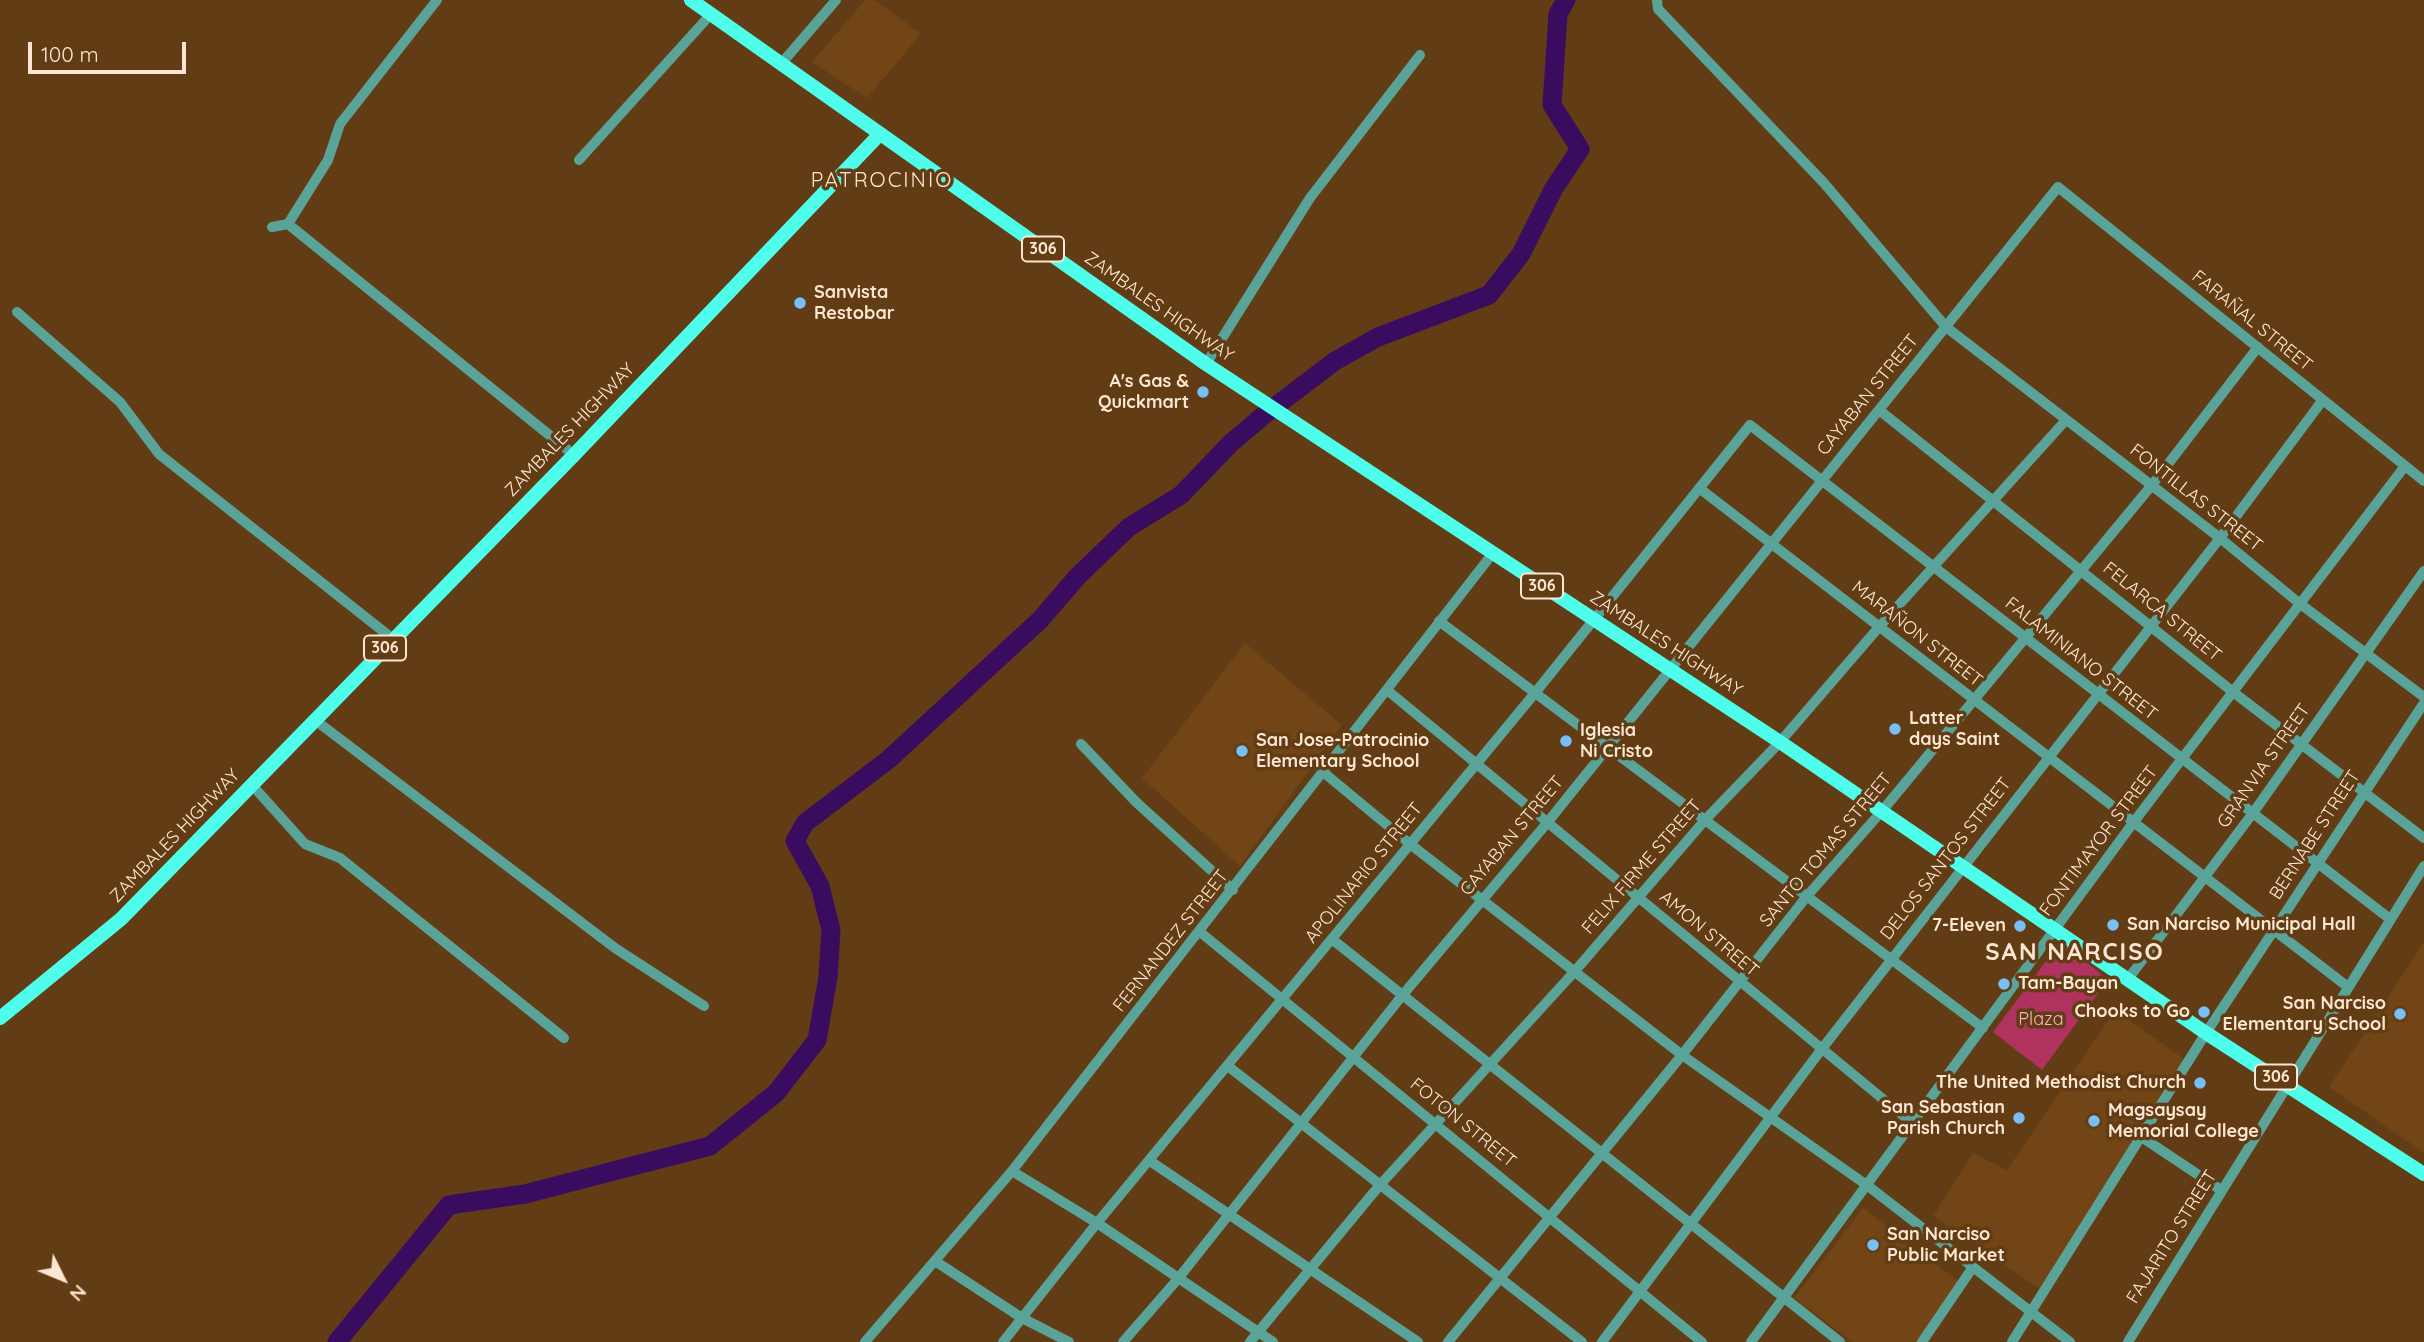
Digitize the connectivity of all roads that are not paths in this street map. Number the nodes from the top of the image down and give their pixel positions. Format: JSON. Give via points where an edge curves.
{"nodes":[{"id":1,"x":437,"y":0,"type":"edge"},
{"id":2,"x":691,"y":0,"type":"edge"},
{"id":3,"x":836,"y":0,"type":"edge"},
{"id":4,"x":1657,"y":0,"type":"edge"},
{"id":5,"x":711,"y":14,"type":"junction"},
{"id":6,"x":1420,"y":55,"type":"dead end"},
{"id":7,"x":781,"y":64,"type":"junction"},
{"id":8,"x":879,"y":135,"type":"junction"},
{"id":9,"x":579,"y":160,"type":"dead end"},
{"id":10,"x":2058,"y":187,"type":"joint"},
{"id":11,"x":288,"y":224,"type":"junction"},
{"id":12,"x":272,"y":227,"type":"dead end"},
{"id":13,"x":17,"y":312,"type":"dead end"},
{"id":14,"x":1946,"y":327,"type":"junction"},
{"id":15,"x":2258,"y":347,"type":"junction"},
{"id":16,"x":1206,"y":364,"type":"junction"},
{"id":17,"x":2322,"y":401,"type":"junction"},
{"id":18,"x":1879,"y":410,"type":"junction"},
{"id":19,"x":2066,"y":420,"type":"junction"},
{"id":20,"x":1750,"y":425,"type":"joint"},
{"id":21,"x":574,"y":455,"type":"junction"},
{"id":22,"x":2405,"y":466,"type":"junction"},
{"id":23,"x":1822,"y":481,"type":"junction"},
{"id":24,"x":2424,"y":481,"type":"edge"},
{"id":25,"x":2152,"y":485,"type":"junction"},
{"id":26,"x":1699,"y":488,"type":"junction"},
{"id":27,"x":1994,"y":500,"type":"junction"},
{"id":28,"x":2220,"y":538,"type":"junction"},
{"id":29,"x":1771,"y":544,"type":"junction"},
{"id":30,"x":1493,"y":553,"type":"junction"},
{"id":31,"x":1933,"y":566,"type":"junction"},
{"id":32,"x":2082,"y":569,"type":"junction"},
{"id":33,"x":2424,"y":571,"type":"edge"},
{"id":34,"x":2299,"y":603,"type":"junction"},
{"id":35,"x":1595,"y":620,"type":"junction"},
{"id":36,"x":1440,"y":621,"type":"junction"},
{"id":37,"x":2150,"y":625,"type":"junction"},
{"id":38,"x":1879,"y":627,"type":"junction"},
{"id":39,"x":2026,"y":638,"type":"junction"},
{"id":40,"x":393,"y":639,"type":"junction"},
{"id":41,"x":2365,"y":653,"type":"junction"},
{"id":42,"x":1670,"y":670,"type":"junction"},
{"id":43,"x":1387,"y":690,"type":"junction"},
{"id":44,"x":2233,"y":692,"type":"junction"},
{"id":45,"x":1535,"y":693,"type":"junction"},
{"id":46,"x":2096,"y":694,"type":"junction"},
{"id":47,"x":2424,"y":696,"type":"edge"},
{"id":48,"x":1974,"y":700,"type":"junction"},
{"id":49,"x":2424,"y":702,"type":"edge"},
{"id":50,"x":315,"y":720,"type":"junction"},
{"id":51,"x":1780,"y":742,"type":"junction"},
{"id":52,"x":2302,"y":742,"type":"junction"},
{"id":53,"x":1081,"y":744,"type":"dead end"},
{"id":54,"x":1608,"y":747,"type":"junction"},
{"id":55,"x":2047,"y":757,"type":"junction"},
{"id":56,"x":2182,"y":759,"type":"junction"},
{"id":57,"x":1477,"y":764,"type":"junction"},
{"id":58,"x":1323,"y":772,"type":"junction"},
{"id":59,"x":252,"y":785,"type":"junction"},
{"id":60,"x":2365,"y":791,"type":"junction"},
{"id":61,"x":1882,"y":811,"type":"junction"},
{"id":62,"x":2253,"y":813,"type":"junction"},
{"id":63,"x":1705,"y":820,"type":"junction"},
{"id":64,"x":1547,"y":823,"type":"junction"},
{"id":65,"x":2133,"y":823,"type":"junction"},
{"id":66,"x":2424,"y":838,"type":"edge"},
{"id":67,"x":1410,"y":844,"type":"junction"},
{"id":68,"x":2318,"y":864,"type":"junction"},
{"id":69,"x":2424,"y":866,"type":"edge"},
{"id":70,"x":1963,"y":867,"type":"junction"},
{"id":71,"x":2206,"y":878,"type":"junction"},
{"id":72,"x":1233,"y":890,"type":"junction"},
{"id":73,"x":1807,"y":896,"type":"junction"},
{"id":74,"x":1639,"y":897,"type":"junction"},
{"id":75,"x":1481,"y":900,"type":"junction"},
{"id":76,"x":2390,"y":919,"type":"junction"},
{"id":77,"x":2055,"y":929,"type":"junction"},
{"id":78,"x":2274,"y":930,"type":"junction"},
{"id":79,"x":1200,"y":932,"type":"junction"},
{"id":80,"x":1333,"y":940,"type":"junction"},
{"id":81,"x":1891,"y":959,"type":"junction"},
{"id":82,"x":1575,"y":971,"type":"junction"},
{"id":83,"x":2128,"y":979,"type":"junction"},
{"id":84,"x":1740,"y":982,"type":"junction"},
{"id":85,"x":2348,"y":987,"type":"junction"},
{"id":86,"x":1401,"y":997,"type":"junction"},
{"id":87,"x":1284,"y":1000,"type":"junction"},
{"id":88,"x":704,"y":1006,"type":"dead end"},
{"id":89,"x":0,"y":1017,"type":"edge"},
{"id":90,"x":1983,"y":1028,"type":"junction"},
{"id":91,"x":2206,"y":1033,"type":"junction"},
{"id":92,"x":564,"y":1038,"type":"dead end"},
{"id":93,"x":1821,"y":1050,"type":"junction"},
{"id":94,"x":1682,"y":1055,"type":"junction"},
{"id":95,"x":1354,"y":1057,"type":"junction"},
{"id":96,"x":1490,"y":1066,"type":"junction"},
{"id":97,"x":1229,"y":1067,"type":"junction"},
{"id":98,"x":2287,"y":1084,"type":"junction"},
{"id":99,"x":1770,"y":1118,"type":"junction"},
{"id":100,"x":1300,"y":1123,"type":"junction"},
{"id":101,"x":1912,"y":1123,"type":"junction"},
{"id":102,"x":1437,"y":1124,"type":"junction"},
{"id":103,"x":2140,"y":1136,"type":"junction"},
{"id":104,"x":1601,"y":1155,"type":"junction"},
{"id":105,"x":1150,"y":1161,"type":"junction"},
{"id":106,"x":1012,"y":1171,"type":"junction"},
{"id":107,"x":2424,"y":1174,"type":"edge"},
{"id":108,"x":1379,"y":1186,"type":"junction"},
{"id":109,"x":1868,"y":1186,"type":"junction"},
{"id":110,"x":2221,"y":1191,"type":"junction"},
{"id":111,"x":1228,"y":1215,"type":"junction"},
{"id":112,"x":1551,"y":1217,"type":"junction"},
{"id":113,"x":1097,"y":1223,"type":"junction"},
{"id":114,"x":1691,"y":1227,"type":"junction"},
{"id":115,"x":935,"y":1261,"type":"junction"},
{"id":116,"x":1973,"y":1267,"type":"junction"},
{"id":117,"x":1308,"y":1269,"type":"junction"},
{"id":118,"x":1501,"y":1279,"type":"junction"},
{"id":119,"x":1177,"y":1280,"type":"junction"},
{"id":120,"x":1640,"y":1292,"type":"junction"},
{"id":121,"x":1784,"y":1299,"type":"junction"},
{"id":122,"x":2031,"y":1312,"type":"junction"},
{"id":123,"x":1022,"y":1318,"type":"junction"},
{"id":124,"x":1257,"y":1332,"type":"junction"},
{"id":125,"x":865,"y":1342,"type":"edge"},
{"id":126,"x":1003,"y":1342,"type":"edge"},
{"id":127,"x":1069,"y":1342,"type":"edge"},
{"id":128,"x":1123,"y":1342,"type":"edge"},
{"id":129,"x":1250,"y":1342,"type":"edge"},
{"id":130,"x":1273,"y":1342,"type":"edge"},
{"id":131,"x":1418,"y":1342,"type":"edge"},
{"id":132,"x":1448,"y":1342,"type":"edge"},
{"id":133,"x":1583,"y":1342,"type":"edge"},
{"id":134,"x":1602,"y":1342,"type":"edge"},
{"id":135,"x":1702,"y":1342,"type":"edge"},
{"id":136,"x":1751,"y":1342,"type":"edge"},
{"id":137,"x":1840,"y":1342,"type":"edge"},
{"id":138,"x":1922,"y":1342,"type":"edge"},
{"id":139,"x":2012,"y":1342,"type":"edge"},
{"id":140,"x":2070,"y":1342,"type":"edge"},
{"id":141,"x":2128,"y":1342,"type":"edge"}],
"edges":[{"from":1,"to":11,"type":"street","via":[[340,124],[328,160]]},
{"from":2,"to":5,"type":"main road"},
{"from":3,"to":7,"type":"street"},
{"from":4,"to":14,"type":"street","name":"FONTILLAS STREET","via":[[1658,9],[1824,183]]},
{"from":5,"to":7,"type":"main road"},
{"from":5,"to":9,"type":"street"},
{"from":6,"to":16,"type":"street","via":[[1310,198]]},
{"from":7,"to":8,"type":"main road"},
{"from":8,"to":16,"type":"main road","name":"ZAMBALES HIGHWAY","number":"306"},
{"from":8,"to":21,"type":"main road","name":"ZAMBALES HIGHWAY","number":"306"},
{"from":10,"to":14,"type":"street","name":"CAYABAN STREET"},
{"from":10,"to":15,"type":"street","name":"FARAÑAL STREET"},
{"from":11,"to":12,"type":"street"},
{"from":11,"to":21,"type":"street"},
{"from":13,"to":40,"type":"street","via":[[120,402],[159,454]]},
{"from":14,"to":18,"type":"street","name":"CAYABAN STREET"},
{"from":14,"to":19,"type":"street","name":"FONTILLAS STREET"},
{"from":15,"to":17,"type":"street","name":"FARAÑAL STREET"},
{"from":15,"to":25,"type":"street","name":"SANTO TOMAS STREET"},
{"from":16,"to":30,"type":"main road","name":"ZAMBALES HIGHWAY","number":"306"},
{"from":17,"to":22,"type":"street","name":"FARAÑAL STREET"},
{"from":17,"to":28,"type":"street","name":"DELOS SANTOS STREET"},
{"from":18,"to":23,"type":"street","name":"CAYABAN STREET"},
{"from":18,"to":27,"type":"street","name":"FELARCA STREET"},
{"from":19,"to":25,"type":"street","name":"FONTILLAS STREET"},
{"from":19,"to":27,"type":"street","name":"FELIX FIRME STREET"},
{"from":20,"to":23,"type":"street","name":"FALAMINIANO STREET"},
{"from":20,"to":26,"type":"street","name":"APOLINARIO STREET"},
{"from":21,"to":40,"type":"main road","name":"ZAMBALES HIGHWAY","number":"306"},
{"from":22,"to":24,"type":"street","name":"FARAÑAL STREET"},
{"from":22,"to":34,"type":"street","name":"FONTIMAYOR STREET"},
{"from":23,"to":29,"type":"street","name":"CAYABAN STREET"},
{"from":23,"to":31,"type":"street","name":"FALAMINIANO STREET"},
{"from":25,"to":28,"type":"street","name":"FONTILLAS STREET"},
{"from":25,"to":32,"type":"street","name":"SANTO TOMAS STREET"},
{"from":26,"to":29,"type":"street","name":"MARAÑON STREET"},
{"from":26,"to":35,"type":"street","name":"APOLINARIO STREET"},
{"from":27,"to":31,"type":"street","name":"FELIX FIRME STREET"},
{"from":27,"to":32,"type":"street","name":"FELARCA STREET"},
{"from":28,"to":34,"type":"street","name":"FONTILLAS STREET"},
{"from":28,"to":37,"type":"street","name":"DELOS SANTOS STREET"},
{"from":29,"to":38,"type":"street","name":"MARAÑON STREET"},
{"from":29,"to":42,"type":"street","name":"CAYABAN STREET"},
{"from":30,"to":35,"type":"main road","name":"ZAMBALES HIGHWAY","number":"306"},
{"from":30,"to":36,"type":"street","name":"FERNANDEZ STREET"},
{"from":31,"to":38,"type":"street","name":"FELIX FIRME STREET"},
{"from":31,"to":39,"type":"street","name":"FALAMINIANO STREET"},
{"from":32,"to":37,"type":"street","name":"FELARCA STREET"},
{"from":32,"to":39,"type":"street","name":"SANTO TOMAS STREET"},
{"from":33,"to":41,"type":"street","name":"GRANVIA STREET"},
{"from":34,"to":41,"type":"street","name":"FONTILLAS STREET"},
{"from":34,"to":44,"type":"street","name":"FONTIMAYOR STREET"},
{"from":35,"to":42,"type":"main road","name":"ZAMBALES HIGHWAY","number":"306"},
{"from":35,"to":45,"type":"street","name":"APOLINARIO STREET"},
{"from":36,"to":43,"type":"street","name":"FERNANDEZ STREET"},
{"from":36,"to":45,"type":"street"},
{"from":37,"to":44,"type":"street","name":"FELARCA STREET"},
{"from":37,"to":46,"type":"street","name":"DELOS SANTOS STREET"},
{"from":38,"to":48,"type":"street","name":"MARAÑON STREET"},
{"from":38,"to":51,"type":"street","name":"FELIX FIRME STREET"},
{"from":39,"to":46,"type":"street","name":"FALAMINIANO STREET"},
{"from":39,"to":48,"type":"street","name":"SANTO TOMAS STREET"},
{"from":40,"to":50,"type":"main road","name":"ZAMBALES HIGHWAY","number":"306"},
{"from":41,"to":47,"type":"street","name":"FONTILLAS STREET"},
{"from":41,"to":52,"type":"street","name":"GRANVIA STREET"},
{"from":42,"to":51,"type":"main road","name":"ZAMBALES HIGHWAY","number":"306"},
{"from":42,"to":54,"type":"street","name":"CAYABAN STREET"},
{"from":43,"to":57,"type":"street","name":"AMON STREET"},
{"from":43,"to":58,"type":"street","name":"FERNANDEZ STREET"},
{"from":44,"to":52,"type":"street","name":"FELARCA STREET"},
{"from":44,"to":56,"type":"street","name":"FONTIMAYOR STREET"},
{"from":45,"to":54,"type":"street"},
{"from":45,"to":57,"type":"street","name":"APOLINARIO STREET"},
{"from":46,"to":55,"type":"street","name":"DELOS SANTOS STREET"},
{"from":46,"to":56,"type":"street","name":"FALAMINIANO STREET"},
{"from":48,"to":55,"type":"street","name":"MARAÑON STREET"},
{"from":48,"to":61,"type":"street","name":"SANTO TOMAS STREET"},
{"from":49,"to":60,"type":"street","name":"BERNABE STREET"},
{"from":50,"to":59,"type":"main road","name":"ZAMBALES HIGHWAY","number":"306"},
{"from":50,"to":88,"type":"street","via":[[604,939]]},
{"from":51,"to":61,"type":"main road","name":"ZAMBALES HIGHWAY","number":"306"},
{"from":51,"to":63,"type":"street","name":"FELIX FIRME STREET"},
{"from":52,"to":60,"type":"street","name":"FELARCA STREET"},
{"from":52,"to":62,"type":"street","name":"GRANVIA STREET"},
{"from":53,"to":72,"type":"street","via":[[1136,802]]},
{"from":54,"to":63,"type":"street"},
{"from":54,"to":64,"type":"street","name":"CAYABAN STREET"},
{"from":55,"to":65,"type":"street","name":"MARAÑON STREET"},
{"from":55,"to":70,"type":"street","name":"DELOS SANTOS STREET"},
{"from":56,"to":62,"type":"street","name":"FALAMINIANO STREET"},
{"from":56,"to":65,"type":"street","name":"FONTIMAYOR STREET"},
{"from":57,"to":64,"type":"street","name":"AMON STREET"},
{"from":57,"to":67,"type":"street","name":"APOLINARIO STREET"},
{"from":58,"to":67,"type":"street"},
{"from":58,"to":72,"type":"street","name":"FERNANDEZ STREET"},
{"from":59,"to":89,"type":"main road","name":"ZAMBALES HIGHWAY","number":"306","via":[[121,919]]},
{"from":59,"to":92,"type":"street","via":[[305,844],[340,859]]},
{"from":60,"to":66,"type":"street","name":"FELARCA STREET"},
{"from":60,"to":68,"type":"street","name":"BERNABE STREET"},
{"from":61,"to":70,"type":"main road","name":"ZAMBALES HIGHWAY","number":"306"},
{"from":61,"to":73,"type":"street","name":"SANTO TOMAS STREET"},
{"from":62,"to":68,"type":"street","name":"FALAMINIANO STREET"},
{"from":62,"to":71,"type":"street","name":"GRANVIA STREET"},
{"from":63,"to":73,"type":"street"},
{"from":63,"to":74,"type":"street","name":"FELIX FIRME STREET"},
{"from":64,"to":74,"type":"street","name":"AMON STREET"},
{"from":64,"to":75,"type":"street","name":"CAYABAN STREET"},
{"from":65,"to":71,"type":"street","name":"MARAÑON STREET"},
{"from":65,"to":77,"type":"street","name":"FONTIMAYOR STREET"},
{"from":67,"to":75,"type":"street"},
{"from":67,"to":80,"type":"street","name":"APOLINARIO STREET"},
{"from":68,"to":76,"type":"street","name":"FALAMINIANO STREET"},
{"from":68,"to":78,"type":"street","name":"BERNABE STREET"},
{"from":69,"to":76,"type":"street","name":"FAJARITO STREET"},
{"from":70,"to":77,"type":"main road","name":"ZAMBALES HIGHWAY","number":"306"},
{"from":70,"to":81,"type":"street","name":"DELOS SANTOS STREET"},
{"from":71,"to":78,"type":"street","name":"MARAÑON STREET"},
{"from":71,"to":83,"type":"street","name":"GRANVIA STREET"},
{"from":72,"to":79,"type":"street","name":"FERNANDEZ STREET"},
{"from":73,"to":81,"type":"street"},
{"from":73,"to":84,"type":"street","name":"SANTO TOMAS STREET"},
{"from":74,"to":82,"type":"street","name":"FELIX FIRME STREET"},
{"from":74,"to":84,"type":"street","name":"AMON STREET"},
{"from":75,"to":82,"type":"street"},
{"from":75,"to":86,"type":"street","name":"CAYABAN STREET"},
{"from":76,"to":85,"type":"street","name":"FAJARITO STREET"},
{"from":77,"to":83,"type":"main road","name":"ZAMBALES HIGHWAY","number":"306"},
{"from":77,"to":90,"type":"street","name":"FONTIMAYOR STREET"},
{"from":78,"to":85,"type":"street","name":"MARAÑON STREET"},
{"from":78,"to":91,"type":"street","name":"BERNABE STREET"},
{"from":79,"to":87,"type":"street","name":"FOTON STREET"},
{"from":79,"to":106,"type":"street","name":"FERNANDEZ STREET"},
{"from":80,"to":86,"type":"street"},
{"from":80,"to":87,"type":"street","name":"APOLINARIO STREET"},
{"from":81,"to":90,"type":"street"},
{"from":81,"to":93,"type":"street","name":"DELOS SANTOS STREET"},
{"from":82,"to":94,"type":"street"},
{"from":82,"to":96,"type":"street","name":"FELIX FIRME STREET"},
{"from":83,"to":91,"type":"main road","name":"ZAMBALES HIGHWAY","number":"306"},
{"from":84,"to":93,"type":"street","name":"AMON STREET"},
{"from":84,"to":94,"type":"street","name":"SANTO TOMAS STREET"},
{"from":85,"to":98,"type":"street","name":"FAJARITO STREET"},
{"from":86,"to":95,"type":"street","name":"CAYABAN STREET"},
{"from":86,"to":96,"type":"street"},
{"from":87,"to":95,"type":"street","name":"FOTON STREET"},
{"from":87,"to":97,"type":"street","name":"APOLINARIO STREET"},
{"from":90,"to":101,"type":"street","name":"FONTIMAYOR STREET"},
{"from":91,"to":98,"type":"main road","name":"ZAMBALES HIGHWAY","number":"306"},
{"from":91,"to":103,"type":"street","name":"BERNABE STREET"},
{"from":93,"to":99,"type":"street","name":"DELOS SANTOS STREET"},
{"from":93,"to":101,"type":"street","name":"AMON STREET"},
{"from":94,"to":99,"type":"street"},
{"from":94,"to":104,"type":"street","name":"SANTO TOMAS STREET"},
{"from":95,"to":100,"type":"street","name":"CAYABAN STREET"},
{"from":95,"to":102,"type":"street","name":"FOTON STREET"},
{"from":96,"to":102,"type":"street","name":"FELIX FIRME STREET"},
{"from":96,"to":104,"type":"street"},
{"from":97,"to":100,"type":"street"},
{"from":97,"to":105,"type":"street","name":"APOLINARIO STREET"},
{"from":98,"to":107,"type":"main road","name":"ZAMBALES HIGHWAY","number":"306"},
{"from":98,"to":110,"type":"street","name":"FAJARITO STREET"},
{"from":99,"to":109,"type":"street"},
{"from":99,"to":114,"type":"street","name":"DELOS SANTOS STREET"},
{"from":100,"to":108,"type":"street"},
{"from":100,"to":111,"type":"street","name":"CAYABAN STREET"},
{"from":101,"to":109,"type":"street","name":"FONTIMAYOR STREET"},
{"from":102,"to":108,"type":"street","name":"FELIX FIRME STREET"},
{"from":102,"to":112,"type":"street","name":"FOTON STREET"},
{"from":103,"to":110,"type":"street"},
{"from":103,"to":122,"type":"street","name":"BERNABE STREET"},
{"from":104,"to":112,"type":"street","name":"SANTO TOMAS STREET"},
{"from":104,"to":114,"type":"street"},
{"from":105,"to":111,"type":"street"},
{"from":105,"to":113,"type":"street","name":"APOLINARIO STREET"},
{"from":106,"to":113,"type":"street"},
{"from":106,"to":115,"type":"street","name":"FERNANDEZ STREET"},
{"from":108,"to":117,"type":"street","name":"FELIX FIRME STREET"},
{"from":108,"to":118,"type":"street"},
{"from":109,"to":116,"type":"street"},
{"from":109,"to":121,"type":"street","name":"FONTIMAYOR STREET"},
{"from":110,"to":141,"type":"street","name":"FAJARITO STREET"},
{"from":111,"to":117,"type":"street"},
{"from":111,"to":119,"type":"street","name":"CAYABAN STREET"},
{"from":112,"to":118,"type":"street","name":"SANTO TOMAS STREET"},
{"from":112,"to":120,"type":"street","name":"FOTON STREET"},
{"from":113,"to":119,"type":"street"},
{"from":113,"to":123,"type":"street","name":"APOLINARIO STREET"},
{"from":114,"to":120,"type":"street","name":"DELOS SANTOS STREET"},
{"from":114,"to":121,"type":"street"},
{"from":115,"to":123,"type":"street"},
{"from":115,"to":125,"type":"street","name":"FERNANDEZ STREET"},
{"from":116,"to":122,"type":"street"},
{"from":116,"to":138,"type":"street"},
{"from":117,"to":124,"type":"street","name":"FELIX FIRME STREET"},
{"from":117,"to":131,"type":"street"},
{"from":118,"to":132,"type":"street","name":"SANTO TOMAS STREET"},
{"from":118,"to":133,"type":"street"},
{"from":119,"to":124,"type":"street"},
{"from":119,"to":128,"type":"street","name":"CAYABAN STREET"},
{"from":120,"to":134,"type":"street","name":"DELOS SANTOS STREET"},
{"from":120,"to":135,"type":"street","name":"FOTON STREET"},
{"from":121,"to":136,"type":"street","name":"FONTIMAYOR STREET"},
{"from":121,"to":137,"type":"street"},
{"from":122,"to":139,"type":"street","name":"BERNABE STREET"},
{"from":122,"to":140,"type":"street"},
{"from":123,"to":126,"type":"street","name":"APOLINARIO STREET"},
{"from":123,"to":127,"type":"street"},
{"from":124,"to":129,"type":"street","name":"FELIX FIRME STREET"},
{"from":124,"to":130,"type":"street"}]}
